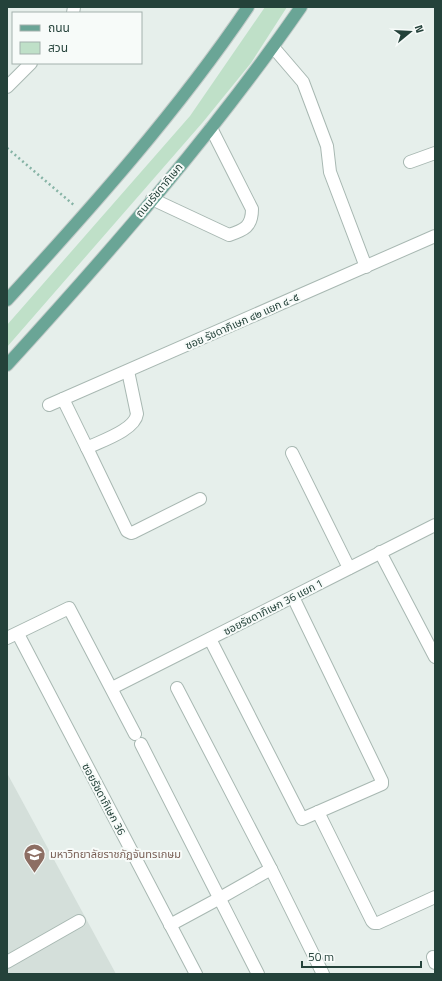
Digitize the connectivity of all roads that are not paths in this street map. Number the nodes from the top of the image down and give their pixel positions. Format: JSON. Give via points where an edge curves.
{"nodes":[{"id":1,"x":248,"y":7,"type":"edge"},
{"id":2,"x":301,"y":7,"type":"edge"},
{"id":3,"x":273,"y":47,"type":"junction"},
{"id":4,"x":30,"y":64,"type":"edge"},
{"id":5,"x":7,"y":87,"type":"edge"},
{"id":6,"x":211,"y":128,"type":"junction"},
{"id":7,"x":435,"y":153,"type":"edge"},
{"id":8,"x":410,"y":162,"type":"dead end"},
{"id":9,"x":152,"y":199,"type":"junction"},
{"id":10,"x":435,"y":236,"type":"edge"},
{"id":11,"x":366,"y":267,"type":"junction"},
{"id":12,"x":7,"y":300,"type":"edge"},
{"id":13,"x":7,"y":365,"type":"edge"},
{"id":14,"x":128,"y":371,"type":"junction"},
{"id":15,"x":63,"y":399,"type":"junction"},
{"id":16,"x":49,"y":405,"type":"dead end"},
{"id":17,"x":87,"y":448,"type":"junction"},
{"id":18,"x":292,"y":453,"type":"dead end"},
{"id":19,"x":200,"y":499,"type":"dead end"},
{"id":20,"x":435,"y":525,"type":"edge"},
{"id":21,"x":380,"y":552,"type":"junction"},
{"id":22,"x":349,"y":568,"type":"junction"},
{"id":23,"x":293,"y":597,"type":"junction"},
{"id":24,"x":12,"y":636,"type":"edge"},
{"id":25,"x":210,"y":638,"type":"junction"},
{"id":26,"x":435,"y":658,"type":"edge"},
{"id":27,"x":112,"y":688,"type":"junction"},
{"id":28,"x":177,"y":688,"type":"dead end"},
{"id":29,"x":318,"y":812,"type":"junction"},
{"id":30,"x":270,"y":869,"type":"junction"},
{"id":31,"x":435,"y":897,"type":"edge"},
{"id":32,"x":220,"y":898,"type":"junction"},
{"id":33,"x":79,"y":921,"type":"dead end"},
{"id":34,"x":170,"y":925,"type":"junction"},
{"id":35,"x":7,"y":962,"type":"edge"},
{"id":36,"x":196,"y":974,"type":"edge"},
{"id":37,"x":258,"y":974,"type":"edge"},
{"id":38,"x":323,"y":974,"type":"edge"}],
"edges":[{"from":1,"to":12,"type":"main road","via":[[190,88],[139,151]]},
{"from":2,"to":3,"type":"main road","name":"ถนนรัชดาภิเษก"},
{"from":3,"to":6,"type":"main road","name":"ถนนรัชดาภิเษก"},
{"from":3,"to":11,"type":"street","via":[[303,82],[327,146],[330,172]]},
{"from":4,"to":5,"type":"street"},
{"from":6,"to":9,"type":"main road","name":"ถนนรัชดาภิเษก"},
{"from":6,"to":9,"type":"street","via":[[252,209],[248,227],[229,235]]},
{"from":7,"to":8,"type":"street"},
{"from":9,"to":13,"type":"main road","name":"ถนนรัชดาภิเษก"},
{"from":10,"to":11,"type":"street","name":"ซอย รัชดาภิเษก ๔๒ แยก ๔-๕"},
{"from":11,"to":14,"type":"street","name":"ซอย รัชดาภิเษก ๔๒ แยก ๔-๕"},
{"from":14,"to":15,"type":"street","name":"ซอย รัชดาภิเษก ๔๒ แยก ๔-๕"},
{"from":14,"to":17,"type":"street","via":[[136,420],[125,430]]},
{"from":15,"to":16,"type":"street","name":"ซอย รัชดาภิเษก ๔๒ แยก ๔-๕"},
{"from":15,"to":17,"type":"street"},
{"from":17,"to":19,"type":"street","via":[[127,531],[131,533]]},
{"from":18,"to":22,"type":"street"},
{"from":20,"to":21,"type":"street","name":"ซอยรัชดาภิเษก 36 แยก 1"},
{"from":21,"to":22,"type":"street","name":"ซอยรัชดาภิเษก 36 แยก 1"},
{"from":21,"to":26,"type":"street"},
{"from":22,"to":23,"type":"street","name":"ซอยรัชดาภิเษก 36 แยก 1"},
{"from":23,"to":25,"type":"street","name":"ซอยรัชดาภิเษก 36 แยก 1"},
{"from":23,"to":29,"type":"street","via":[[383,782]]},
{"from":24,"to":27,"type":"street","via":[[69,608]]},
{"from":24,"to":34,"type":"street","name":"ซอยรัชดาภิเษก 36"},
{"from":25,"to":27,"type":"street","name":"ซอยรัชดาภิเษก 36 แยก 1"},
{"from":25,"to":29,"type":"street","via":[[302,819]]},
{"from":27,"to":32,"type":"street"},
{"from":28,"to":30,"type":"street"},
{"from":29,"to":31,"type":"street","via":[[374,923]]},
{"from":30,"to":32,"type":"street"},
{"from":30,"to":38,"type":"street"},
{"from":32,"to":34,"type":"street"},
{"from":32,"to":37,"type":"street"},
{"from":33,"to":35,"type":"street"},
{"from":34,"to":36,"type":"street","name":"ซอยรัชดาภิเษก 36"}]}
